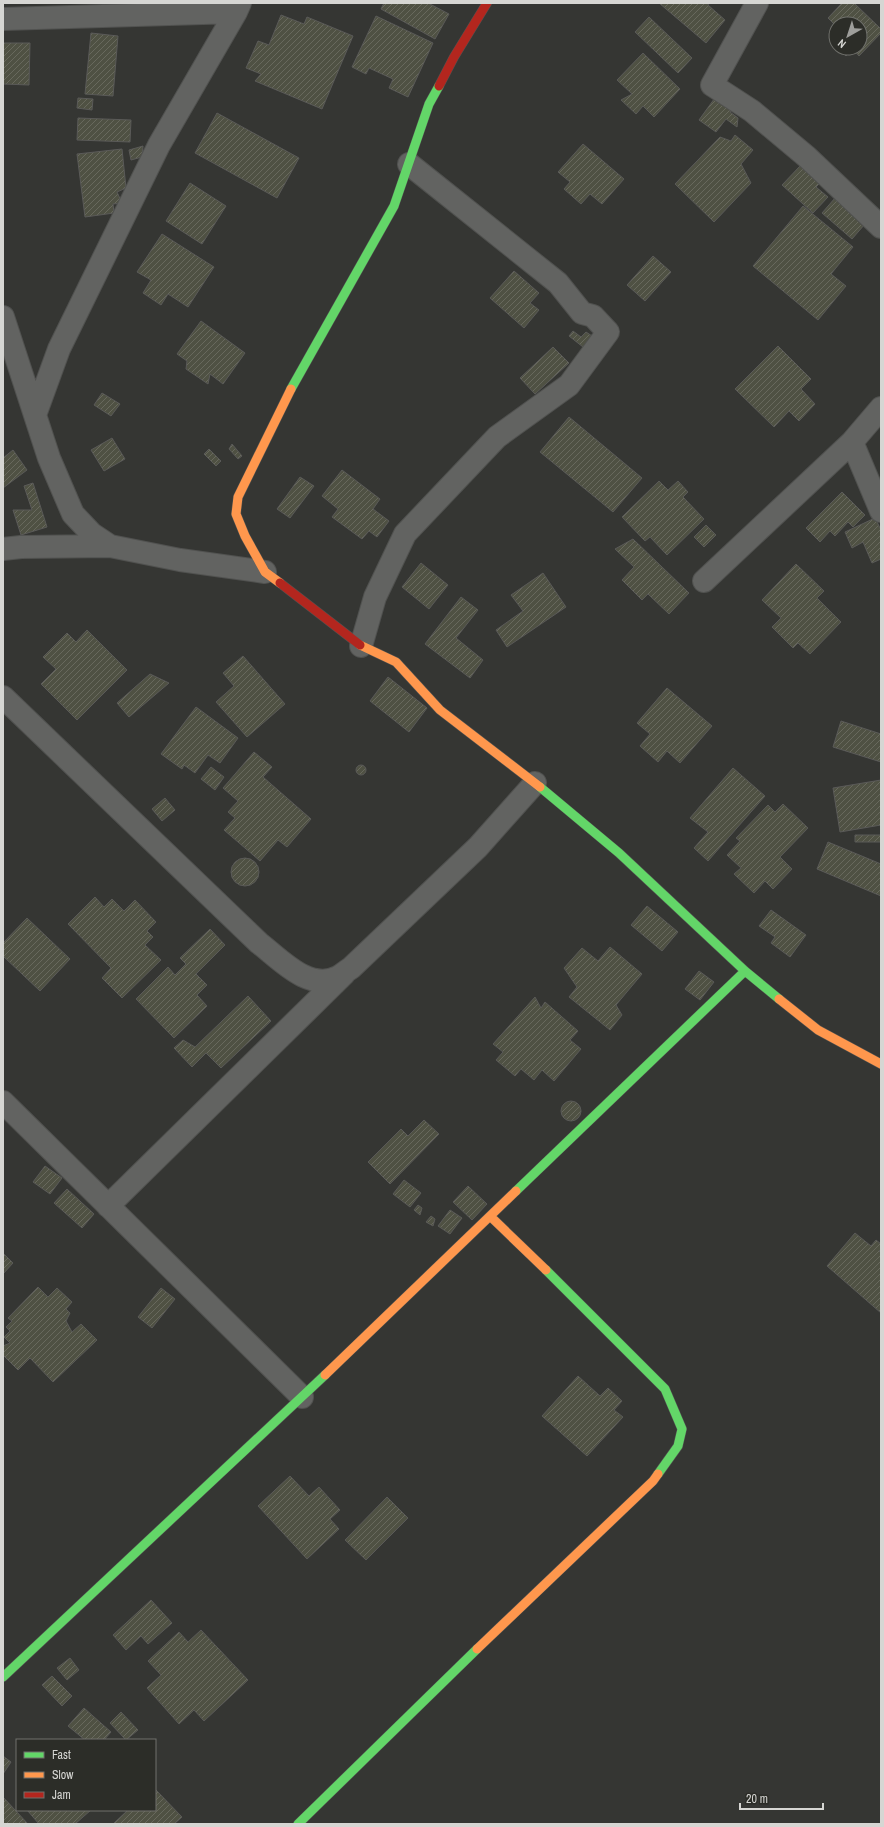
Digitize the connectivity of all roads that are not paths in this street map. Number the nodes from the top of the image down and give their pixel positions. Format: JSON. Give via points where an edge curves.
{"nodes":[{"id":1,"x":487,"y":3,"type":"edge"},
{"id":2,"x":757,"y":3,"type":"edge"},
{"id":3,"x":238,"y":8,"type":"edge"},
{"id":4,"x":3,"y":19,"type":"edge"},
{"id":5,"x":409,"y":164,"type":"junction"},
{"id":6,"x":881,"y":227,"type":"edge"},
{"id":7,"x":3,"y":317,"type":"edge"},
{"id":8,"x":881,"y":408,"type":"edge"},
{"id":9,"x":35,"y":416,"type":"junction"},
{"id":10,"x":852,"y":442,"type":"junction"},
{"id":11,"x":881,"y":511,"type":"edge"},
{"id":12,"x":110,"y":546,"type":"junction"},
{"id":13,"x":3,"y":549,"type":"edge"},
{"id":14,"x":266,"y":572,"type":"junction"},
{"id":15,"x":704,"y":581,"type":"dead end"},
{"id":16,"x":361,"y":646,"type":"junction"},
{"id":17,"x":3,"y":697,"type":"edge"},
{"id":18,"x":535,"y":783,"type":"junction"},
{"id":19,"x":351,"y":968,"type":"junction"},
{"id":20,"x":745,"y":971,"type":"junction"},
{"id":21,"x":881,"y":1064,"type":"edge"},
{"id":22,"x":3,"y":1102,"type":"edge"},
{"id":23,"x":108,"y":1206,"type":"junction"},
{"id":24,"x":491,"y":1217,"type":"junction"},
{"id":25,"x":302,"y":1397,"type":"junction"},
{"id":26,"x":3,"y":1676,"type":"edge"},
{"id":27,"x":298,"y":1824,"type":"edge"}],
"edges":[{"from":1,"to":5,"type":"street","via":[[429,104]]},
{"from":2,"to":6,"type":"street","via":[[712,85],[752,111],[807,157]]},
{"from":3,"to":4,"type":"street"},
{"from":3,"to":9,"type":"street","via":[[156,152],[59,349]]},
{"from":5,"to":14,"type":"street","via":[[394,206],[296,380],[238,497],[236,514],[245,536]]},
{"from":5,"to":16,"type":"street","via":[[558,283],[582,313],[592,316],[608,332],[569,385],[497,437],[405,534],[375,597]]},
{"from":7,"to":9,"type":"street"},
{"from":8,"to":10,"type":"street"},
{"from":9,"to":12,"type":"street","via":[[49,458],[74,514],[92,534]]},
{"from":10,"to":11,"type":"street"},
{"from":10,"to":15,"type":"street"},
{"from":12,"to":13,"type":"street"},
{"from":12,"to":14,"type":"street","via":[[180,560]]},
{"from":14,"to":16,"type":"street"},
{"from":16,"to":18,"type":"street","via":[[396,662],[440,710]]},
{"from":17,"to":19,"type":"street","via":[[259,943],[292,969],[312,980],[318,980],[337,977]]},
{"from":18,"to":19,"type":"street","via":[[478,846]]},
{"from":18,"to":20,"type":"street","via":[[619,853]]},
{"from":19,"to":23,"type":"street"},
{"from":20,"to":21,"type":"street","via":[[818,1030]]},
{"from":20,"to":24,"type":"street"},
{"from":22,"to":23,"type":"street"},
{"from":23,"to":25,"type":"street"},
{"from":24,"to":25,"type":"street"},
{"from":24,"to":27,"type":"street","via":[[583,1305],[665,1389],[682,1429],[678,1446],[653,1481]]},
{"from":25,"to":26,"type":"street"}]}
